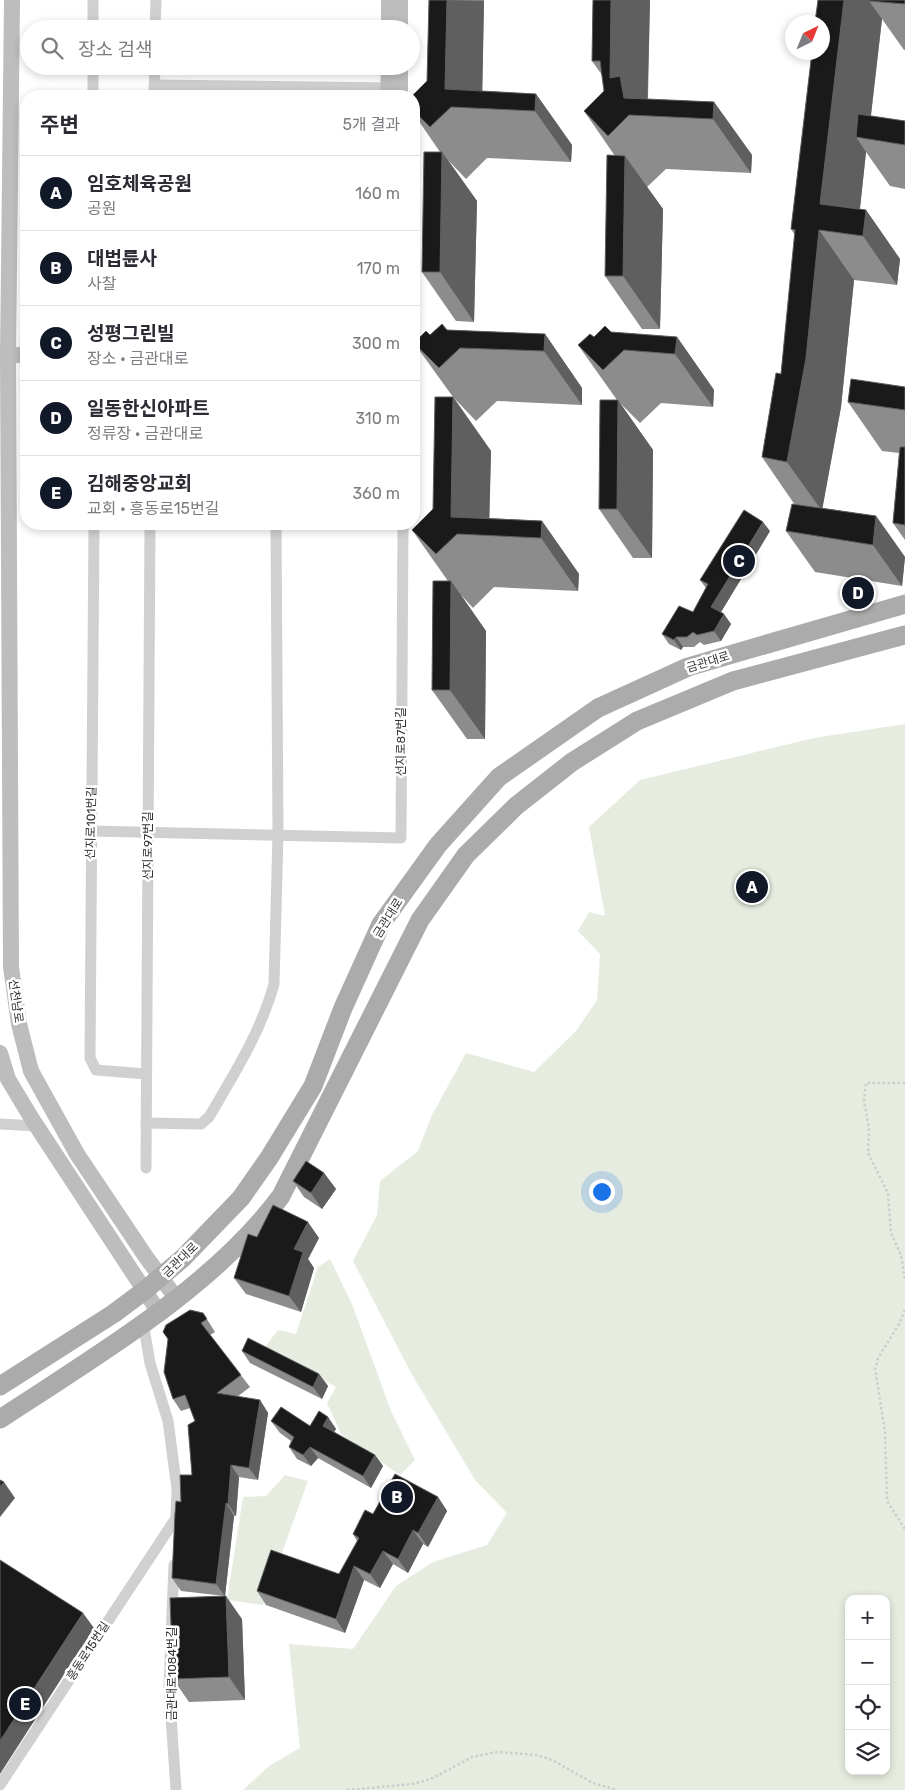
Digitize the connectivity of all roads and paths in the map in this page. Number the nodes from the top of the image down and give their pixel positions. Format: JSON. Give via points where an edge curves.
{"nodes":[{"id":1,"x":12,"y":0,"type":"edge"},
{"id":2,"x":93,"y":0,"type":"edge"},
{"id":3,"x":156,"y":0,"type":"edge"},
{"id":4,"x":389,"y":0,"type":"edge"},
{"id":5,"x":400,"y":0,"type":"edge"},
{"id":6,"x":93,"y":20,"type":"edge"},
{"id":7,"x":155,"y":20,"type":"edge"},
{"id":8,"x":389,"y":20,"type":"edge"},
{"id":9,"x":400,"y":20,"type":"edge"},
{"id":10,"x":93,"y":75,"type":"edge"},
{"id":11,"x":155,"y":75,"type":"edge"},
{"id":12,"x":391,"y":75,"type":"edge"},
{"id":13,"x":398,"y":75,"type":"edge"},
{"id":14,"x":93,"y":90,"type":"edge"},
{"id":15,"x":154,"y":90,"type":"edge"},
{"id":16,"x":394,"y":90,"type":"edge"},
{"id":17,"x":394,"y":90,"type":"edge"},
{"id":18,"x":20,"y":357,"type":"edge"},
{"id":19,"x":4,"y":361,"type":"edge"},
{"id":20,"x":20,"y":365,"type":"edge"},
{"id":21,"x":94,"y":530,"type":"edge"},
{"id":22,"x":150,"y":530,"type":"edge"},
{"id":23,"x":276,"y":530,"type":"edge"},
{"id":24,"x":403,"y":530,"type":"edge"},
{"id":25,"x":905,"y":604,"type":"edge"},
{"id":26,"x":905,"y":635,"type":"edge"},
{"id":27,"x":91,"y":831,"type":"junction"},
{"id":28,"x":148,"y":833,"type":"junction"},
{"id":29,"x":278,"y":836,"type":"junction"},
{"id":30,"x":0,"y":1053,"type":"edge"},
{"id":31,"x":146,"y":1074,"type":"junction"},
{"id":32,"x":905,"y":1083,"type":"edge"},
{"id":33,"x":146,"y":1123,"type":"junction"},
{"id":34,"x":0,"y":1124,"type":"edge"},
{"id":35,"x":37,"y":1126,"type":"junction"},
{"id":36,"x":146,"y":1168,"type":"dead end"},
{"id":37,"x":161,"y":1278,"type":"junction"},
{"id":38,"x":905,"y":1279,"type":"edge"},
{"id":39,"x":144,"y":1292,"type":"junction"},
{"id":40,"x":176,"y":1298,"type":"junction"},
{"id":41,"x":905,"y":1310,"type":"edge"},
{"id":42,"x":150,"y":1317,"type":"junction"},
{"id":43,"x":55,"y":1351,"type":"junction"},
{"id":44,"x":0,"y":1386,"type":"edge"},
{"id":45,"x":22,"y":1405,"type":"junction"},
{"id":46,"x":0,"y":1419,"type":"edge"},
{"id":47,"x":176,"y":1518,"type":"junction"},
{"id":48,"x":905,"y":1529,"type":"edge"},
{"id":49,"x":175,"y":1538,"type":"edge"},
{"id":50,"x":174,"y":1557,"type":"edge"},
{"id":51,"x":0,"y":1785,"type":"edge"},
{"id":52,"x":176,"y":1790,"type":"edge"},
{"id":53,"x":347,"y":1790,"type":"edge"},
{"id":54,"x":617,"y":1790,"type":"edge"}],
"edges":[{"from":1,"to":19,"type":"main road","name":"선천남로"},
{"from":2,"to":6,"type":"street"},
{"from":3,"to":7,"type":"street"},
{"from":4,"to":8,"type":"main road"},
{"from":5,"to":9,"type":"main road"},
{"from":10,"to":14,"type":"street"},
{"from":11,"to":15,"type":"street"},
{"from":12,"to":16,"type":"main road"},
{"from":13,"to":17,"type":"main road"},
{"from":18,"to":19,"type":"main road"},
{"from":19,"to":20,"type":"main road"},
{"from":19,"to":37,"type":"main road","name":"선천남로","via":[[11,966],[19,1024],[31,1071],[77,1154]]},
{"from":21,"to":27,"type":"street","name":"선지로101번길"},
{"from":22,"to":28,"type":"street","name":"선지로97번길"},
{"from":23,"to":29,"type":"street"},
{"from":24,"to":29,"type":"street","name":"선지로87번길","via":[[401,838]]},
{"from":25,"to":37,"type":"main road","name":"금관대로","via":[[688,667],[598,708],[499,777],[438,845],[381,924],[343,1008],[313,1086],[269,1158],[241,1198]]},
{"from":26,"to":40,"type":"main road","name":"금관대로","via":[[734,682],[637,722],[572,762],[516,806],[466,855],[420,920],[281,1196],[265,1218],[202,1278]]},
{"from":27,"to":28,"type":"street","name":"선지로87번길"},
{"from":27,"to":31,"type":"street","name":"선지로101번길","via":[[90,1058],[96,1070]]},
{"from":28,"to":29,"type":"street","name":"선지로87번길"},
{"from":28,"to":31,"type":"street","name":"선지로97번길"},
{"from":29,"to":33,"type":"street","via":[[274,984],[246,1053],[201,1124]]},
{"from":30,"to":35,"type":"main road","via":[[8,1079]]},
{"from":31,"to":33,"type":"street","name":"선지로97번길"},
{"from":32,"to":38,"type":"path","via":[[866,1083],[864,1101],[869,1128],[868,1153],[888,1193],[891,1233],[902,1255]]},
{"from":33,"to":36,"type":"street","name":"선지로97번길"},
{"from":34,"to":35,"type":"street"},
{"from":35,"to":39,"type":"main road"},
{"from":37,"to":39,"type":"main road","name":"금관대로"},
{"from":37,"to":40,"type":"main road","name":"선천남로"},
{"from":39,"to":42,"type":"main road"},
{"from":39,"to":43,"type":"main road","name":"금관대로"},
{"from":40,"to":42,"type":"main road","name":"금관대로"},
{"from":41,"to":48,"type":"path","via":[[875,1369],[885,1432],[887,1501]]},
{"from":42,"to":45,"type":"main road","name":"금관대로"},
{"from":42,"to":47,"type":"street","via":[[150,1363],[168,1422],[177,1489]]},
{"from":43,"to":44,"type":"main road","name":"금관대로"},
{"from":43,"to":45,"type":"main road","via":[[64,1361],[32,1384]]},
{"from":45,"to":46,"type":"main road","name":"금관대로"},
{"from":47,"to":49,"type":"street"},
{"from":47,"to":51,"type":"street","name":"흥동로15번길"},
{"from":50,"to":52,"type":"street","name":"금관대로1084번길","via":[[169,1687]]},
{"from":53,"to":54,"type":"path","via":[[413,1784],[433,1778],[472,1757],[497,1752],[537,1755],[593,1783]]}]}
